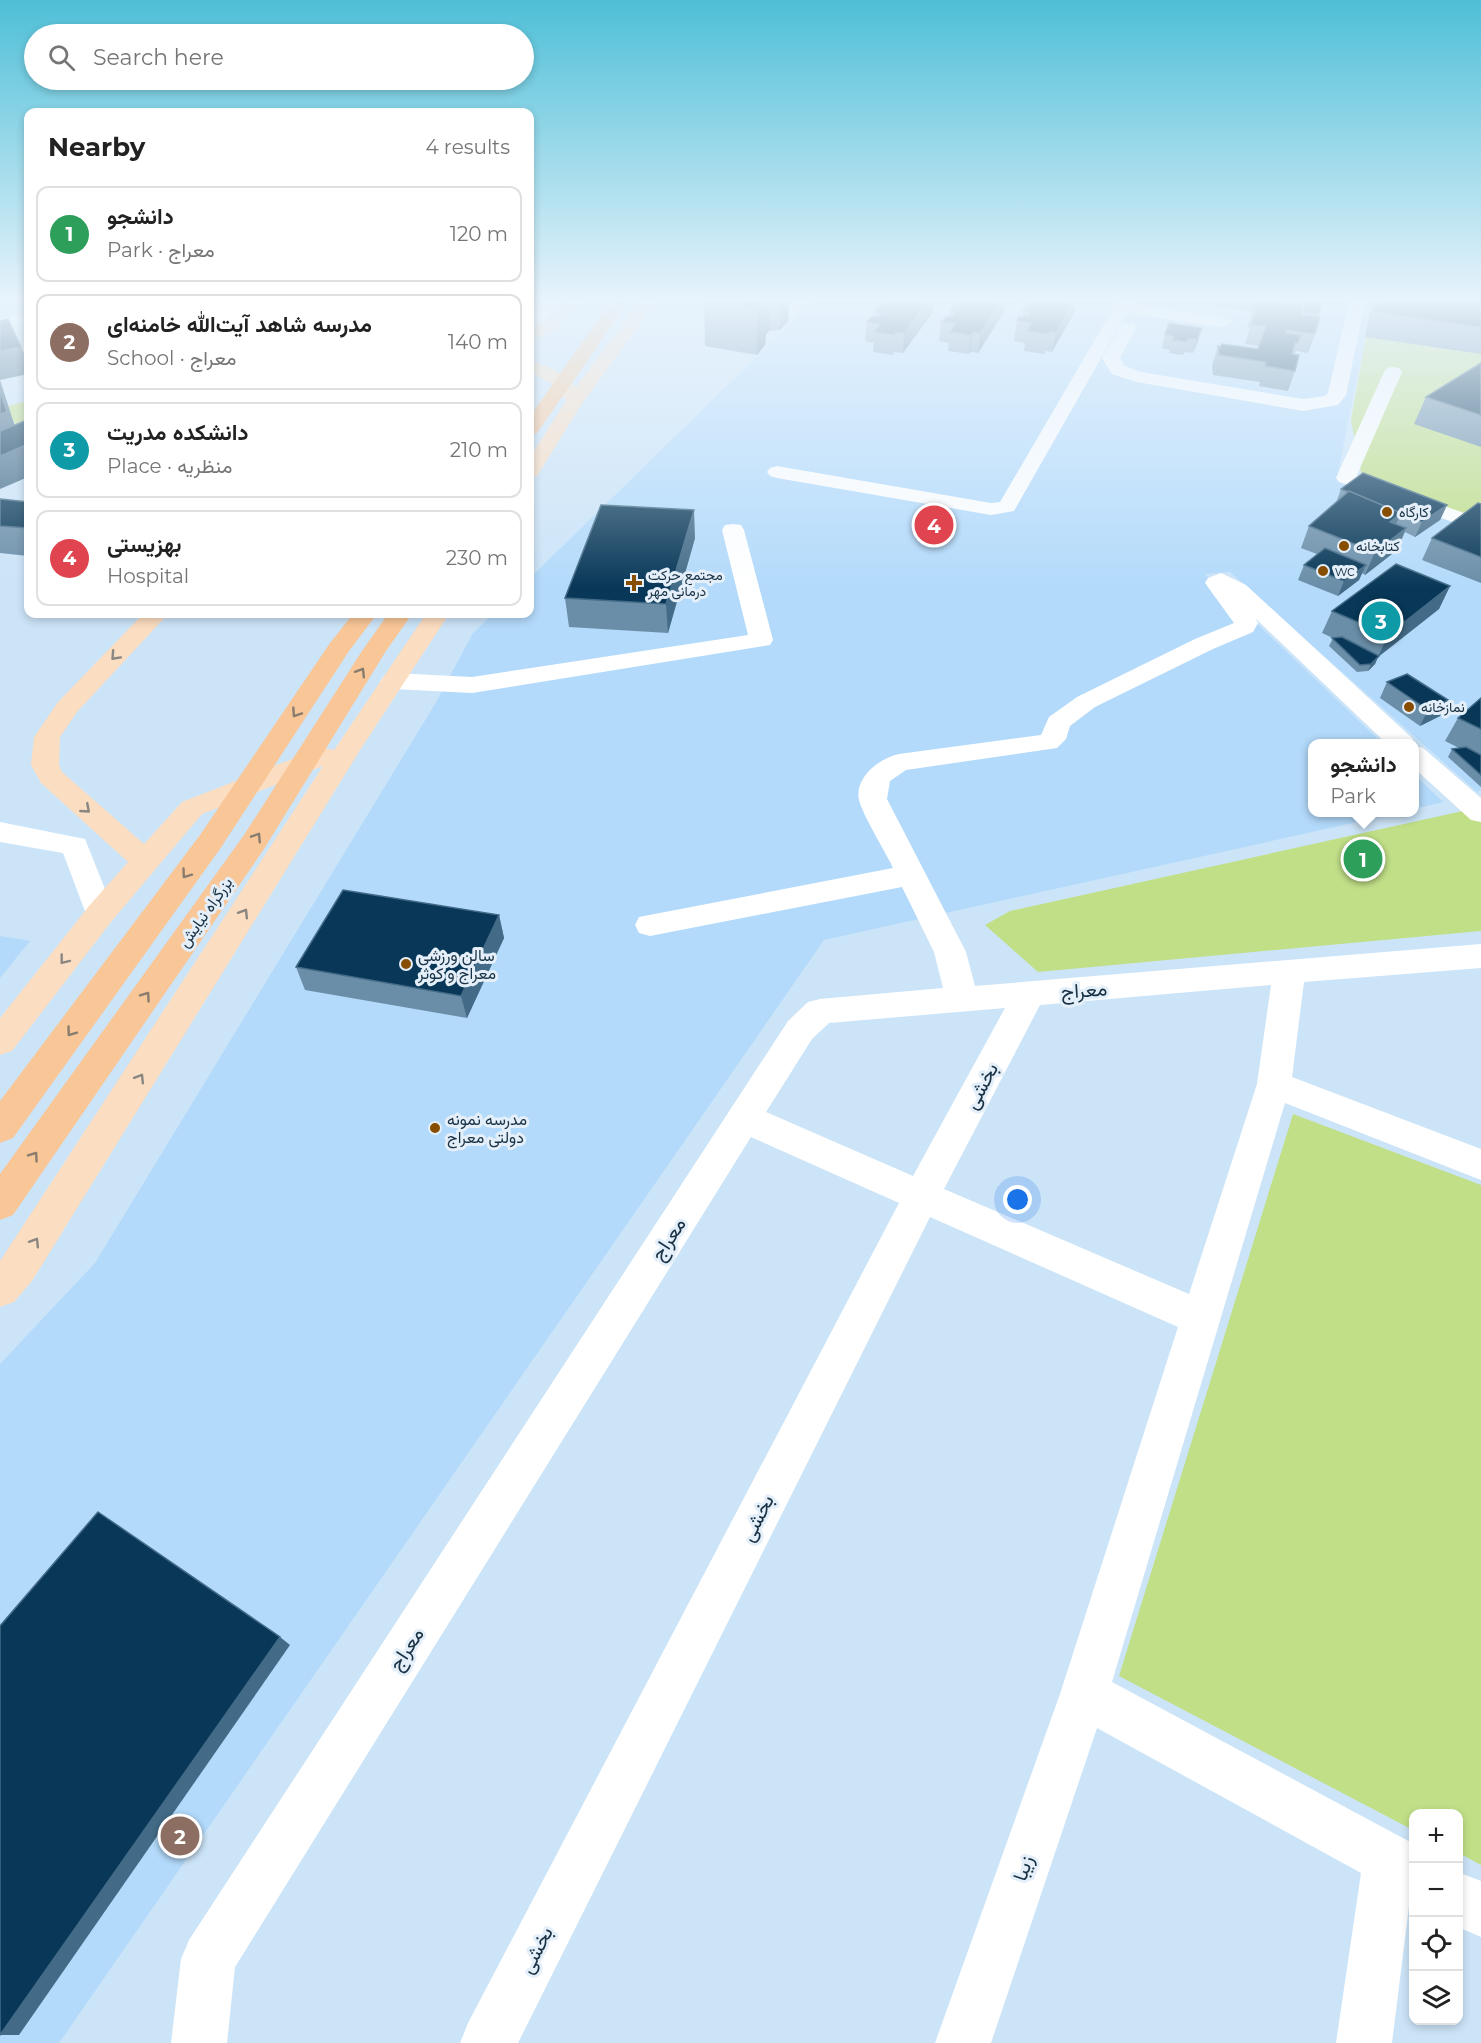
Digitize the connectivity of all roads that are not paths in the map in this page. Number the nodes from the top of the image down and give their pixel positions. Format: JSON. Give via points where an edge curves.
{"nodes":[{"id":1,"x":552,"y":397,"type":"edge"},
{"id":2,"x":574,"y":397,"type":"edge"},
{"id":3,"x":578,"y":397,"type":"edge"},
{"id":4,"x":1076,"y":397,"type":"edge"},
{"id":5,"x":1258,"y":397,"type":"edge"},
{"id":6,"x":1335,"y":397,"type":"edge"},
{"id":7,"x":1382,"y":397,"type":"edge"},
{"id":8,"x":575,"y":401,"type":"junction"},
{"id":9,"x":534,"y":423,"type":"edge"},
{"id":10,"x":534,"y":466,"type":"edge"},
{"id":11,"x":777,"y":472,"type":"dead end"},
{"id":12,"x":1481,"y":526,"type":"edge"},
{"id":13,"x":733,"y":530,"type":"dead end"},
{"id":14,"x":152,"y":618,"type":"edge"},
{"id":15,"x":362,"y":618,"type":"edge"},
{"id":16,"x":397,"y":618,"type":"edge"},
{"id":17,"x":434,"y":618,"type":"edge"},
{"id":18,"x":393,"y":681,"type":"junction"},
{"id":19,"x":1398,"y":739,"type":"edge"},
{"id":20,"x":349,"y":747,"type":"junction"},
{"id":21,"x":1419,"y":758,"type":"edge"},
{"id":22,"x":1481,"y":813,"type":"edge"},
{"id":23,"x":0,"y":832,"type":"edge"},
{"id":24,"x":145,"y":861,"type":"junction"},
{"id":25,"x":911,"y":875,"type":"junction"},
{"id":26,"x":100,"y":914,"type":"junction"},
{"id":27,"x":650,"y":925,"type":"dead end"},
{"id":28,"x":1481,"y":956,"type":"edge"},
{"id":29,"x":1288,"y":974,"type":"junction"},
{"id":30,"x":1029,"y":994,"type":"junction"},
{"id":31,"x":962,"y":999,"type":"junction"},
{"id":32,"x":0,"y":1042,"type":"edge"},
{"id":33,"x":1274,"y":1084,"type":"junction"},
{"id":34,"x":745,"y":1119,"type":"junction"},
{"id":35,"x":0,"y":1128,"type":"edge"},
{"id":36,"x":1481,"y":1165,"type":"edge"},
{"id":37,"x":921,"y":1197,"type":"junction"},
{"id":38,"x":0,"y":1204,"type":"edge"},
{"id":39,"x":0,"y":1289,"type":"edge"},
{"id":40,"x":1199,"y":1317,"type":"junction"},
{"id":41,"x":1083,"y":1694,"type":"junction"},
{"id":42,"x":1401,"y":1867,"type":"edge"},
{"id":43,"x":1463,"y":1901,"type":"edge"},
{"id":44,"x":1481,"y":1910,"type":"edge"},
{"id":45,"x":199,"y":2043,"type":"edge"},
{"id":46,"x":488,"y":2043,"type":"edge"},
{"id":47,"x":963,"y":2043,"type":"edge"},
{"id":48,"x":1364,"y":2043,"type":"edge"}],
"edges":[{"from":1,"to":9,"type":"highway"},
{"from":2,"to":8,"type":"main road"},
{"from":3,"to":8,"type":"main road"},
{"from":4,"to":11,"type":"street","via":[[1007,507],[976,506]]},
{"from":5,"to":6,"type":"street","via":[[1303,405]]},
{"from":7,"to":12,"type":"street","via":[[1346,478]]},
{"from":8,"to":10,"type":"main road"},
{"from":13,"to":18,"type":"street","via":[[761,640],[472,685]]},
{"from":14,"to":24,"type":"main road","one_way":true,"via":[[67,707],[47,737],[45,765],[51,777]]},
{"from":15,"to":35,"type":"highway","one_way":true,"via":[[210,842]]},
{"from":38,"to":16,"type":"highway","name":"بزرگراه نیایش","one_way":true,"via":[[254,842]]},
{"from":17,"to":18,"type":"main road","name":"بزرگراه نیایش"},
{"from":18,"to":20,"type":"main road","name":"بزرگراه نیایش"},
{"from":19,"to":25,"type":"street","via":[[1232,585],[1216,581],[1245,627],[1086,702],[1058,723],[1053,740],[914,758],[880,773],[874,781],[873,799]]},
{"from":20,"to":24,"type":"main road","via":[[192,808]]},
{"from":39,"to":20,"type":"main road","name":"بزرگراه نیایش","one_way":true,"via":[[18,1269]]},
{"from":21,"to":22,"type":"street"},
{"from":23,"to":26,"type":"street","via":[[75,846]]},
{"from":24,"to":26,"type":"main road"},
{"from":25,"to":27,"type":"street"},
{"from":25,"to":31,"type":"street","via":[[950,952]]},
{"from":26,"to":32,"type":"main road","one_way":true},
{"from":28,"to":29,"type":"street","name":"معراج"},
{"from":29,"to":30,"type":"street","name":"معراج"},
{"from":29,"to":33,"type":"street","name":"زیبا"},
{"from":30,"to":31,"type":"street","name":"معراج"},
{"from":30,"to":37,"type":"street","name":"بخشی"},
{"from":31,"to":34,"type":"street","name":"معراج","via":[[820,1011],[800,1030]]},
{"from":33,"to":36,"type":"street"},
{"from":33,"to":40,"type":"street","name":"زیبا"},
{"from":34,"to":37,"type":"street"},
{"from":34,"to":45,"type":"street","name":"معراج","via":[[208,1959]]},
{"from":37,"to":40,"type":"street"},
{"from":37,"to":46,"type":"street","name":"بخشی"},
{"from":40,"to":41,"type":"street","name":"زیبا"},
{"from":41,"to":42,"type":"street"},
{"from":41,"to":47,"type":"street","name":"زیبا"},
{"from":42,"to":48,"type":"street"},
{"from":43,"to":44,"type":"street"}]}
